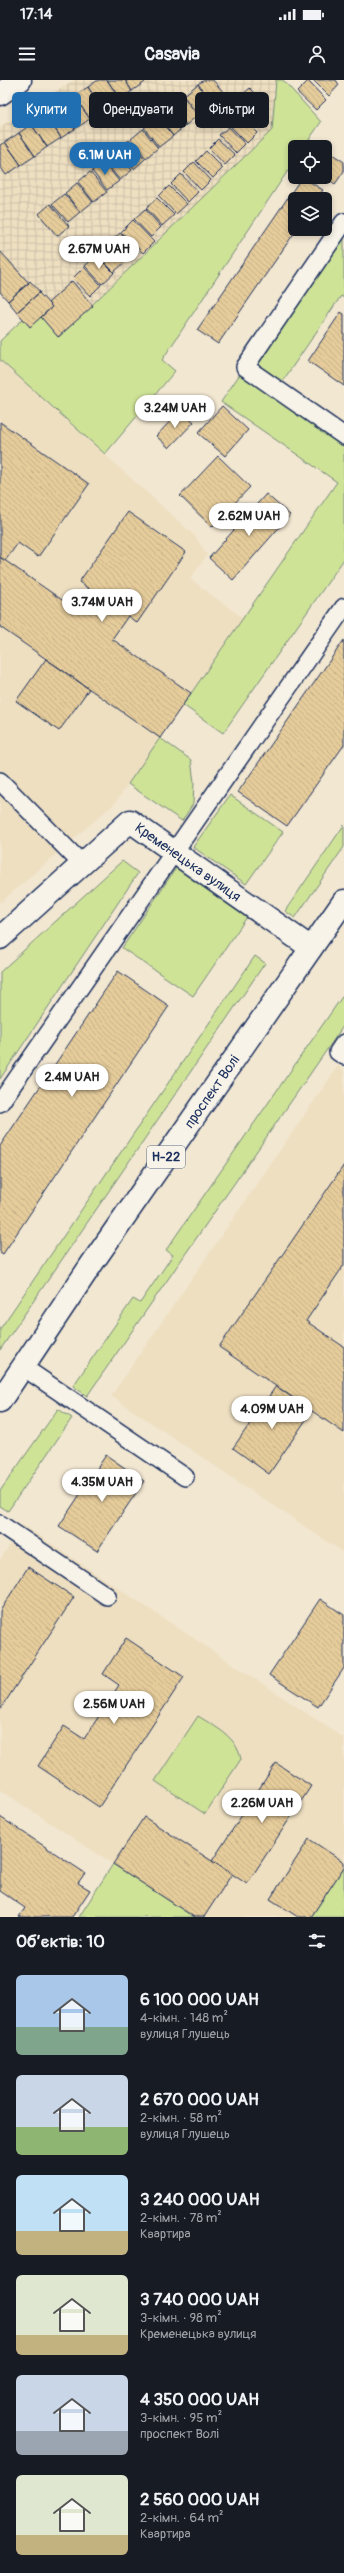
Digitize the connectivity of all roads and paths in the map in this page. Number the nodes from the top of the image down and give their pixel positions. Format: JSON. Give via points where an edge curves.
{"nodes":[{"id":1,"x":20,"y":80,"type":"edge"},
{"id":2,"x":0,"y":94,"type":"edge"},
{"id":3,"x":344,"y":222,"type":"edge"},
{"id":4,"x":344,"y":436,"type":"edge"},
{"id":5,"x":344,"y":606,"type":"edge"},
{"id":6,"x":0,"y":781,"type":"edge"},
{"id":7,"x":175,"y":852,"type":"junction"},
{"id":8,"x":82,"y":864,"type":"junction"},
{"id":9,"x":344,"y":901,"type":"edge"},
{"id":10,"x":0,"y":938,"type":"edge"},
{"id":11,"x":311,"y":948,"type":"junction"},
{"id":12,"x":344,"y":1043,"type":"edge"},
{"id":13,"x":344,"y":1056,"type":"edge"},
{"id":14,"x":0,"y":1103,"type":"edge"},
{"id":15,"x":23,"y":1367,"type":"junction"},
{"id":16,"x":0,"y":1402,"type":"edge"},
{"id":17,"x":185,"y":1477,"type":"dead end"},
{"id":18,"x":0,"y":1524,"type":"edge"},
{"id":19,"x":107,"y":1596,"type":"dead end"}],
"edges":[{"from":1,"to":2,"type":"main road"},
{"from":3,"to":4,"type":"lane","via":[[245,368]]},
{"from":5,"to":7,"type":"lane"},
{"from":6,"to":8,"type":"lane"},
{"from":7,"to":8,"type":"main road","name":"Кременецька вулиця","via":[[130,821]]},
{"from":7,"to":11,"type":"main road","name":"Кременецька вулиця"},
{"from":7,"to":14,"type":"lane"},
{"from":8,"to":10,"type":"main road","name":"Кременецька вулиця"},
{"from":9,"to":11,"type":"main road","name":"проспект Волі","number":"Н-22"},
{"from":11,"to":15,"type":"main road","name":"проспект Волі","number":"Н-22"},
{"from":12,"to":13,"type":"lane","via":[[338,1052]]},
{"from":15,"to":16,"type":"main road","name":"проспект Волі","number":"Н-22"},
{"from":15,"to":17,"type":"lane"},
{"from":18,"to":19,"type":"lane"}]}
